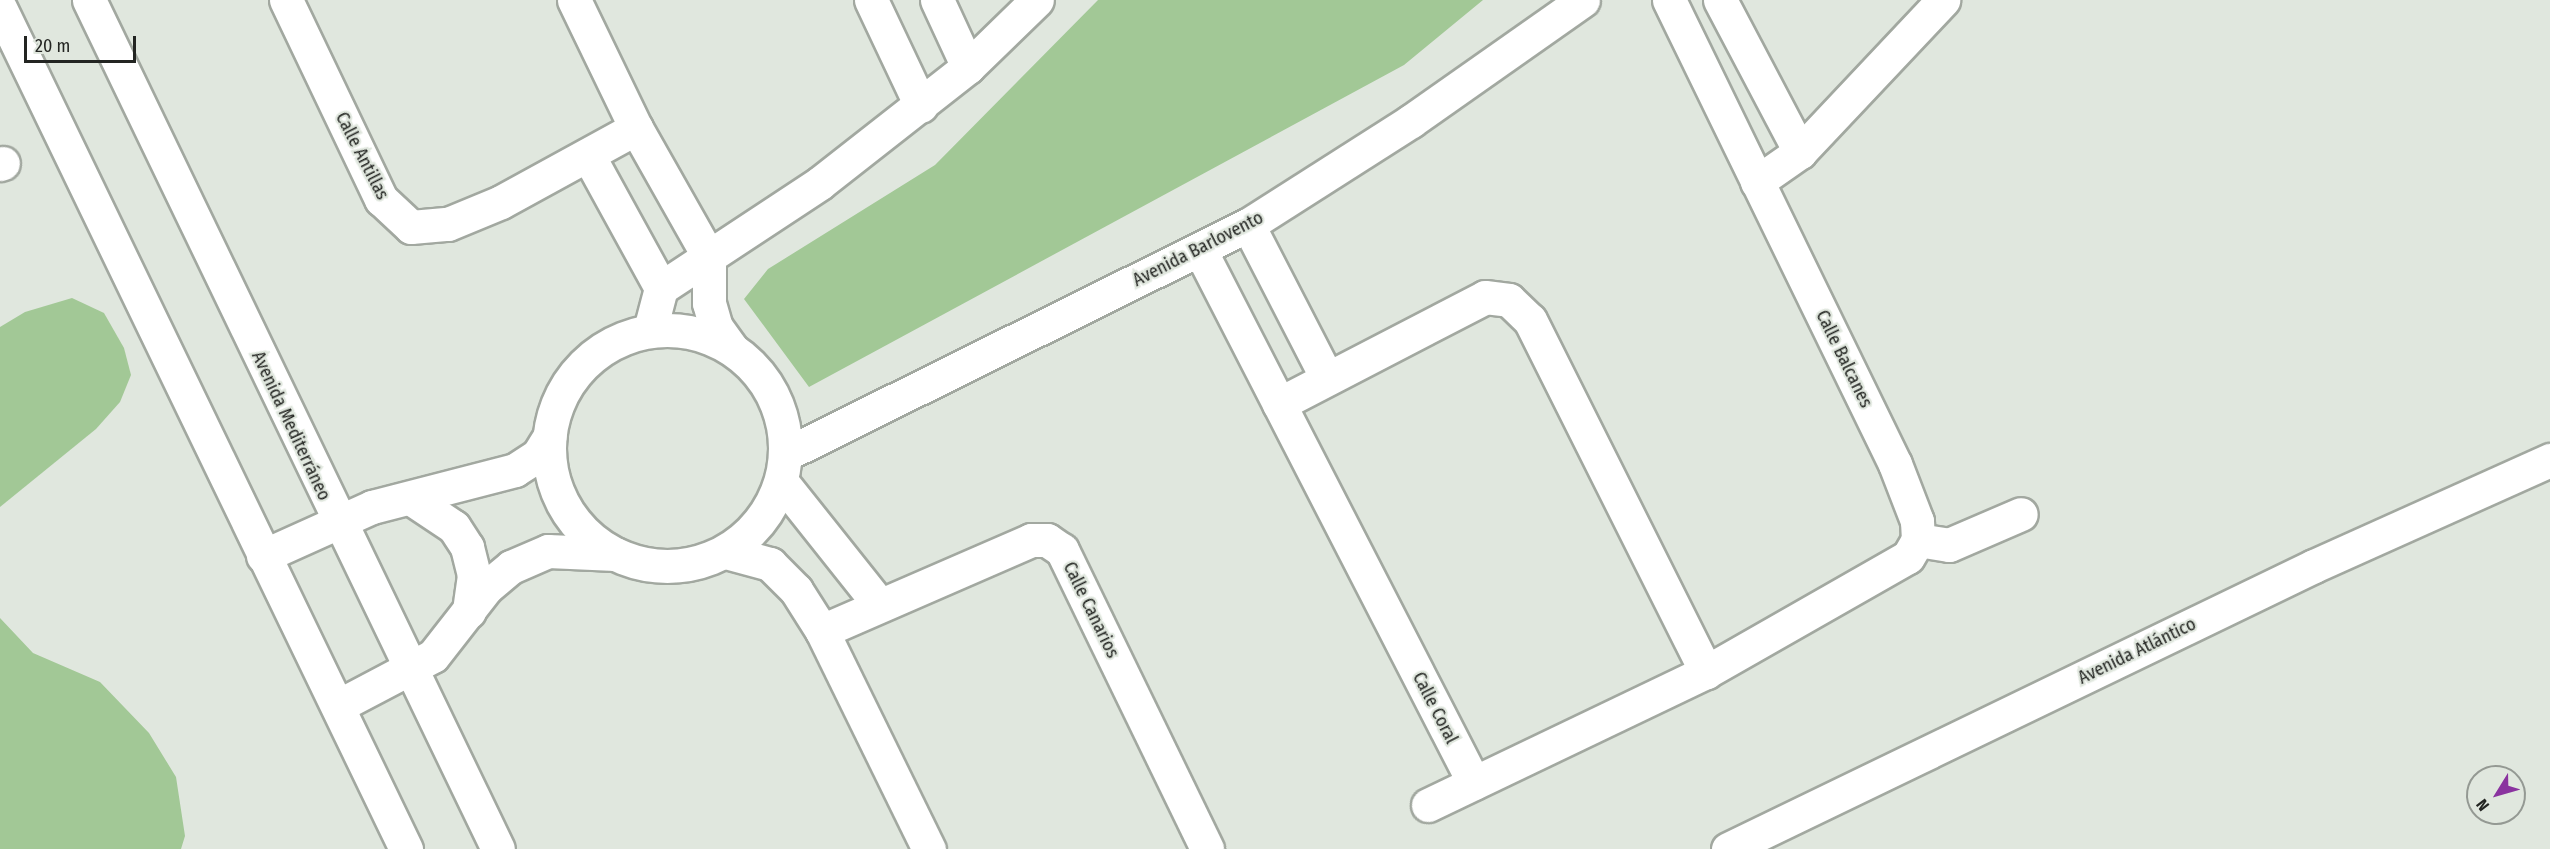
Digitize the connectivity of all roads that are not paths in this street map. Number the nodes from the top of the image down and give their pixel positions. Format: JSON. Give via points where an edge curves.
{"nodes":[{"id":1,"x":89,"y":0,"type":"edge"},
{"id":2,"x":286,"y":0,"type":"edge"},
{"id":3,"x":574,"y":0,"type":"edge"},
{"id":4,"x":870,"y":0,"type":"edge"},
{"id":5,"x":937,"y":0,"type":"edge"},
{"id":6,"x":1037,"y":0,"type":"edge"},
{"id":7,"x":1583,"y":0,"type":"edge"},
{"id":8,"x":1669,"y":0,"type":"edge"},
{"id":9,"x":1720,"y":0,"type":"edge"},
{"id":10,"x":1943,"y":0,"type":"edge"},
{"id":11,"x":0,"y":8,"type":"edge"},
{"id":12,"x":968,"y":67,"type":"junction"},
{"id":13,"x":921,"y":106,"type":"junction"},
{"id":14,"x":636,"y":128,"type":"junction"},
{"id":15,"x":1800,"y":152,"type":"junction"},
{"id":16,"x":588,"y":155,"type":"junction"},
{"id":17,"x":1757,"y":182,"type":"junction"},
{"id":18,"x":1248,"y":225,"type":"junction"},
{"id":19,"x":1200,"y":250,"type":"junction"},
{"id":20,"x":709,"y":257,"type":"junction"},
{"id":21,"x":661,"y":288,"type":"junction"},
{"id":22,"x":650,"y":330,"type":"junction"},
{"id":23,"x":732,"y":348,"type":"junction"},
{"id":24,"x":1327,"y":378,"type":"junction"},
{"id":25,"x":1279,"y":404,"type":"junction"},
{"id":26,"x":550,"y":436,"type":"junction"},
{"id":27,"x":2550,"y":459,"type":"edge"},
{"id":28,"x":783,"y":468,"type":"junction"},
{"id":29,"x":412,"y":499,"type":"junction"},
{"id":30,"x":2021,"y":514,"type":"dead end"},
{"id":31,"x":337,"y":522,"type":"junction"},
{"id":32,"x":1918,"y":540,"type":"junction"},
{"id":33,"x":726,"y":552,"type":"junction"},
{"id":34,"x":615,"y":554,"type":"junction"},
{"id":35,"x":263,"y":556,"type":"junction"},
{"id":36,"x":879,"y":604,"type":"junction"},
{"id":37,"x":469,"y":612,"type":"junction"},
{"id":38,"x":822,"y":631,"type":"junction"},
{"id":39,"x":412,"y":671,"type":"junction"},
{"id":40,"x":1706,"y":672,"type":"junction"},
{"id":41,"x":338,"y":706,"type":"junction"},
{"id":42,"x":1474,"y":783,"type":"junction"},
{"id":43,"x":1428,"y":805,"type":"dead end"},
{"id":44,"x":406,"y":849,"type":"edge"},
{"id":45,"x":498,"y":849,"type":"edge"},
{"id":46,"x":929,"y":849,"type":"edge"},
{"id":47,"x":1207,"y":849,"type":"edge"},
{"id":48,"x":1728,"y":849,"type":"edge"}],
"edges":[{"from":1,"to":31,"type":"street","name":"Avenida Mediterráneo"},
{"from":2,"to":16,"type":"street","name":"Calle Antillas","via":[[381,199],[411,227],[448,224]]},
{"from":3,"to":14,"type":"street"},
{"from":4,"to":13,"type":"street"},
{"from":5,"to":12,"type":"street"},
{"from":6,"to":12,"type":"street"},
{"from":7,"to":18,"type":"street","name":"Avenida Barlovento","via":[[1411,121]]},
{"from":8,"to":17,"type":"street","name":"Calle Balcanes"},
{"from":9,"to":15,"type":"street"},
{"from":10,"to":15,"type":"street"},
{"from":11,"to":35,"type":"street"},
{"from":12,"to":13,"type":"street"},
{"from":13,"to":20,"type":"street","via":[[820,183]]},
{"from":14,"to":16,"type":"street","name":"Calle Antillas"},
{"from":14,"to":20,"type":"street"},
{"from":15,"to":17,"type":"street"},
{"from":16,"to":21,"type":"street"},
{"from":17,"to":32,"type":"street","name":"Calle Balcanes","via":[[1895,464],[1917,521]]},
{"from":18,"to":19,"type":"street","name":"Avenida Barlovento"},
{"from":18,"to":24,"type":"street"},
{"from":19,"to":25,"type":"street","name":"Calle Coral"},
{"from":19,"to":28,"type":"street","name":"Avenida Barlovento"},
{"from":20,"to":21,"type":"street"},
{"from":20,"to":23,"type":"street","via":[[709,303],[716,327]]},
{"from":21,"to":22,"type":"street"},
{"from":22,"to":23,"type":"street","via":[[705,335]]},
{"from":22,"to":26,"type":"street","via":[[624,337],[580,367],[554,412]]},
{"from":23,"to":28,"type":"street","via":[[772,393],[783,421]]},
{"from":24,"to":25,"type":"street"},
{"from":24,"to":40,"type":"street","via":[[1485,297],[1509,300],[1530,320]]},
{"from":25,"to":42,"type":"street","name":"Calle Coral"},
{"from":26,"to":29,"type":"street","via":[[538,455],[515,470]]},
{"from":26,"to":34,"type":"street","via":[[553,479],[566,509]]},
{"from":27,"to":48,"type":"street","name":"Avenida Atlántico","via":[[2314,566]]},
{"from":28,"to":33,"type":"street","via":[[761,521]]},
{"from":28,"to":36,"type":"street"},
{"from":29,"to":31,"type":"street"},
{"from":29,"to":37,"type":"street","via":[[454,527],[467,547],[474,575]]},
{"from":30,"to":32,"type":"street","via":[[1949,545]]},
{"from":31,"to":35,"type":"street"},
{"from":31,"to":39,"type":"street","name":"Avenida Mediterráneo"},
{"from":32,"to":40,"type":"street","via":[[1908,557]]},
{"from":33,"to":34,"type":"street","via":[[668,566]]},
{"from":33,"to":38,"type":"street","via":[[771,564],[796,590]]},
{"from":34,"to":37,"type":"street","via":[[548,551],[511,567]]},
{"from":35,"to":41,"type":"street"},
{"from":36,"to":38,"type":"street","name":"Calle Canarios"},
{"from":36,"to":47,"type":"street","name":"Calle Canarios","via":[[1030,540],[1047,540],[1062,550]]},
{"from":37,"to":39,"type":"street","via":[[433,656]]},
{"from":38,"to":46,"type":"street"},
{"from":39,"to":41,"type":"street"},
{"from":39,"to":45,"type":"street","name":"Avenida Mediterráneo"},
{"from":40,"to":42,"type":"street"},
{"from":41,"to":44,"type":"street"},
{"from":42,"to":43,"type":"street"}]}
